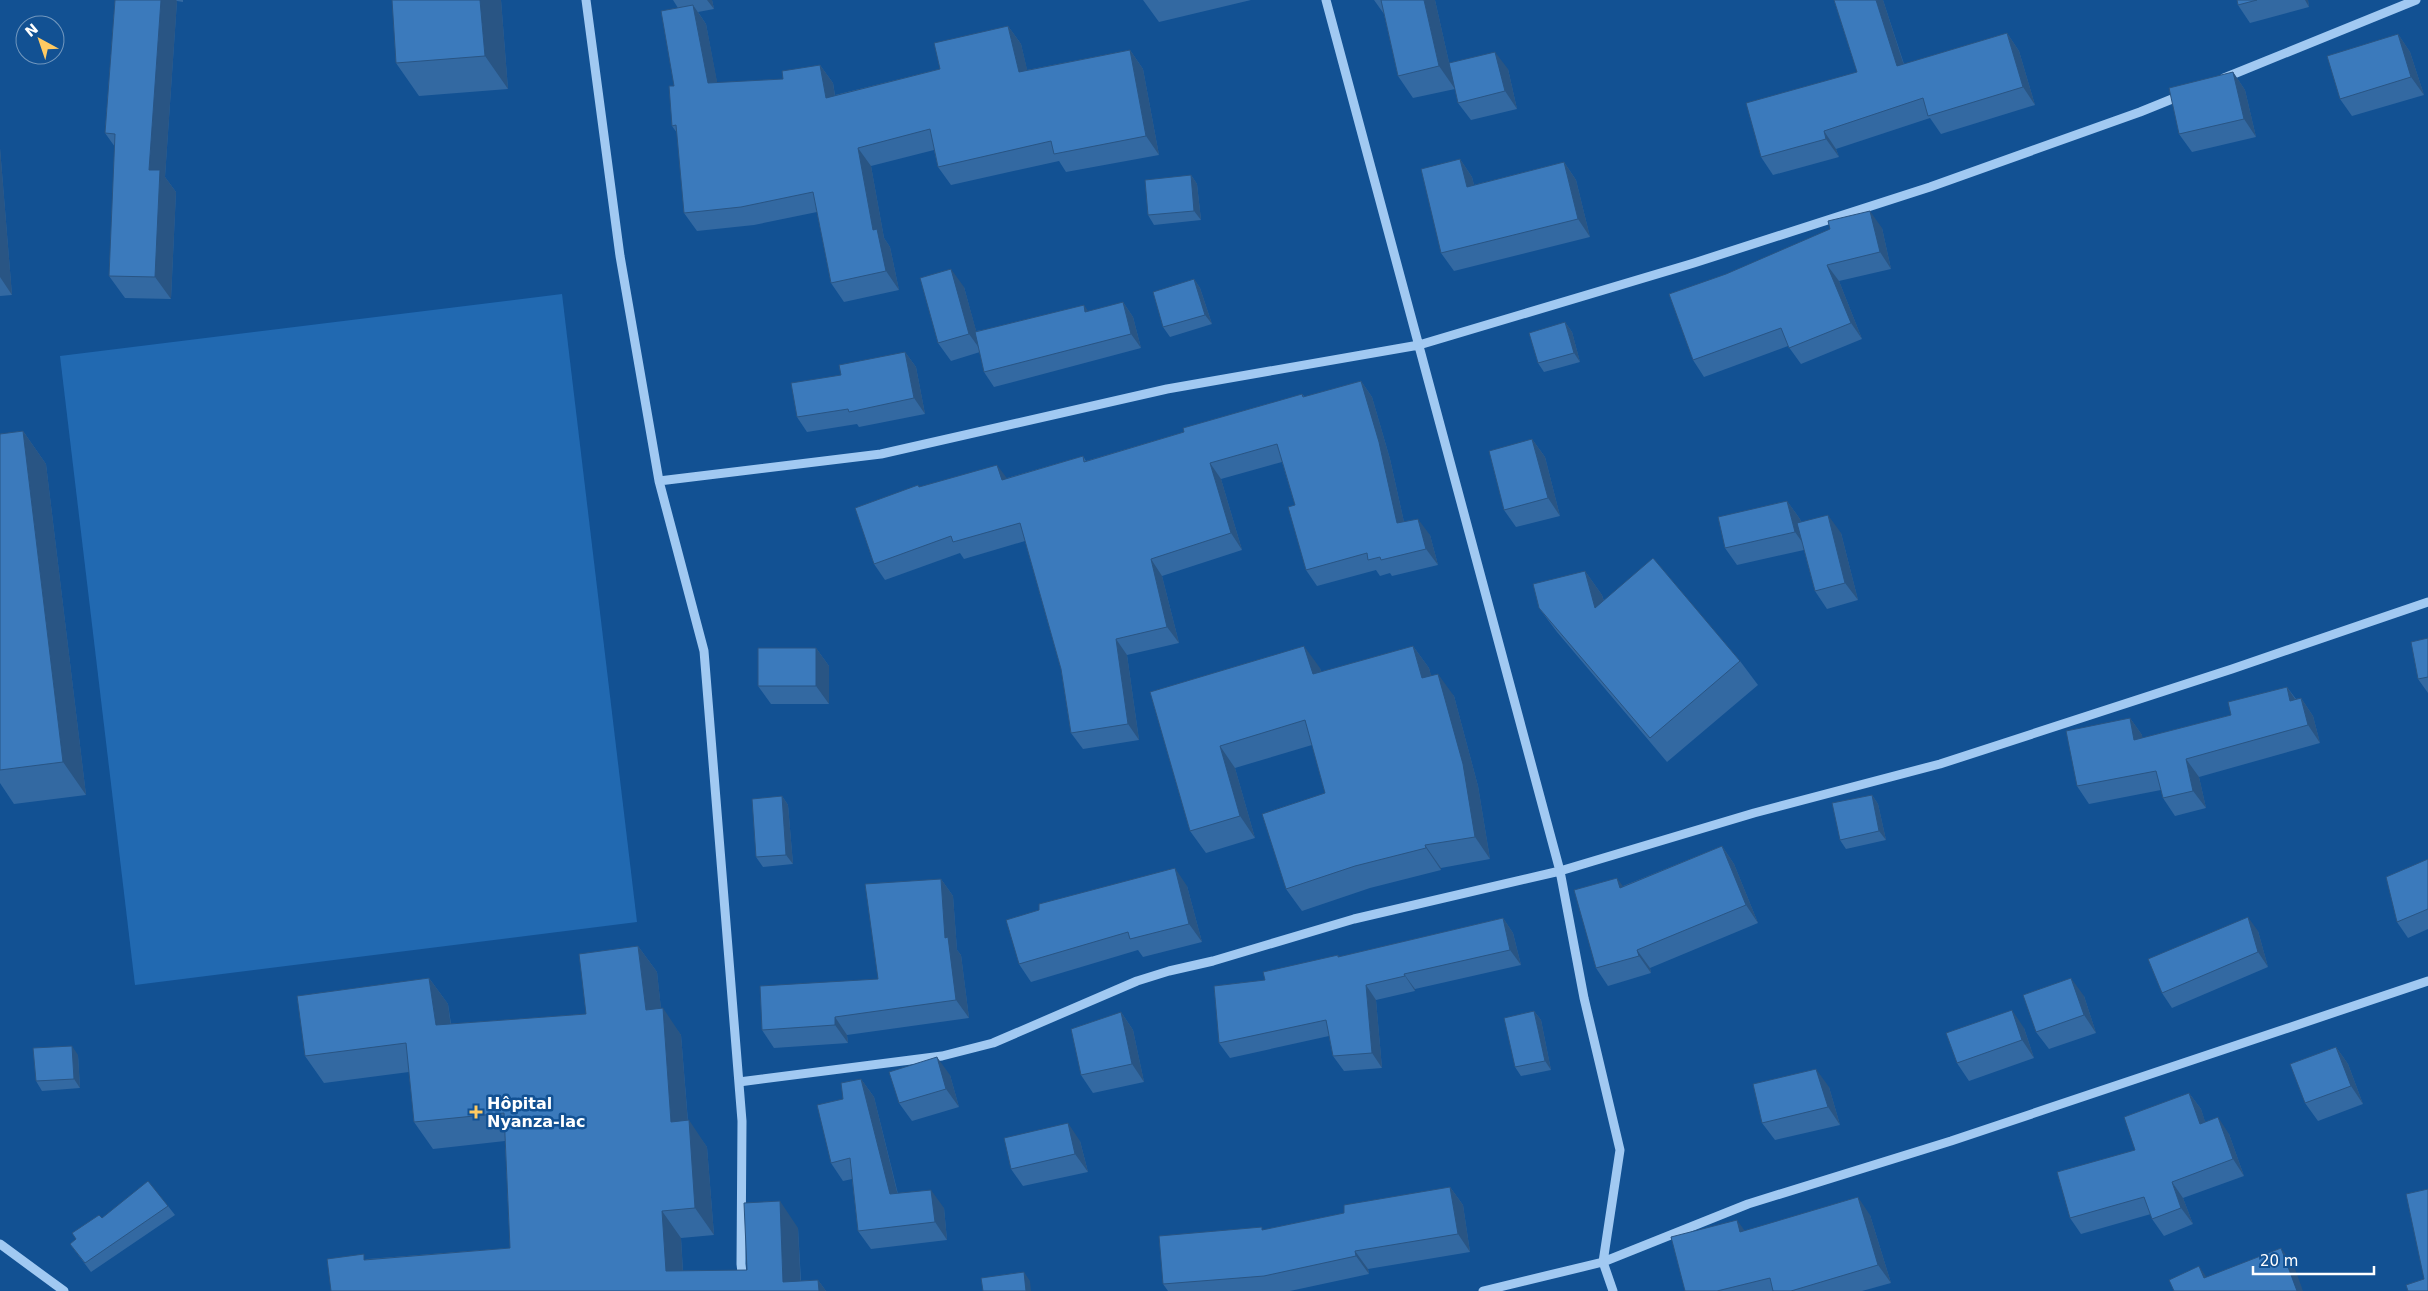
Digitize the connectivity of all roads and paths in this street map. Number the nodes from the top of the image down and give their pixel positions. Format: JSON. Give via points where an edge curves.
{"nodes":[{"id":1,"x":586,"y":0,"type":"edge"},
{"id":2,"x":1326,"y":0,"type":"edge"},
{"id":3,"x":2416,"y":0,"type":"edge"},
{"id":4,"x":2212,"y":82,"type":"edge"},
{"id":5,"x":2194,"y":90,"type":"edge"},
{"id":6,"x":1419,"y":345,"type":"junction"},
{"id":7,"x":659,"y":481,"type":"junction"},
{"id":8,"x":2428,"y":602,"type":"edge"},
{"id":9,"x":1560,"y":871,"type":"junction"},
{"id":10,"x":2428,"y":981,"type":"edge"},
{"id":11,"x":739,"y":1082,"type":"junction"},
{"id":12,"x":0,"y":1244,"type":"edge"},
{"id":13,"x":1603,"y":1262,"type":"junction"},
{"id":14,"x":64,"y":1291,"type":"edge"},
{"id":15,"x":744,"y":1291,"type":"edge"},
{"id":16,"x":1484,"y":1291,"type":"edge"},
{"id":17,"x":1613,"y":1291,"type":"edge"}],
"edges":[{"from":1,"to":7,"type":"street","via":[[620,256]]},
{"from":2,"to":6,"type":"street"},
{"from":3,"to":4,"type":"street"},
{"from":5,"to":6,"type":"street","via":[[1930,187],[1685,266]]},
{"from":6,"to":7,"type":"street","via":[[1167,389],[881,454]]},
{"from":6,"to":9,"type":"street"},
{"from":7,"to":11,"type":"street","via":[[704,651]]},
{"from":8,"to":9,"type":"street","via":[[1940,764],[1754,812]]},
{"from":9,"to":11,"type":"street","via":[[1354,920],[1169,971],[1137,981],[993,1043],[942,1056]]},
{"from":9,"to":13,"type":"street","via":[[1584,998],[1620,1150]]},
{"from":10,"to":13,"type":"street","via":[[1951,1141],[1748,1204]]},
{"from":11,"to":15,"type":"street"},
{"from":12,"to":14,"type":"street"},
{"from":13,"to":16,"type":"street"},
{"from":13,"to":17,"type":"street"}]}
